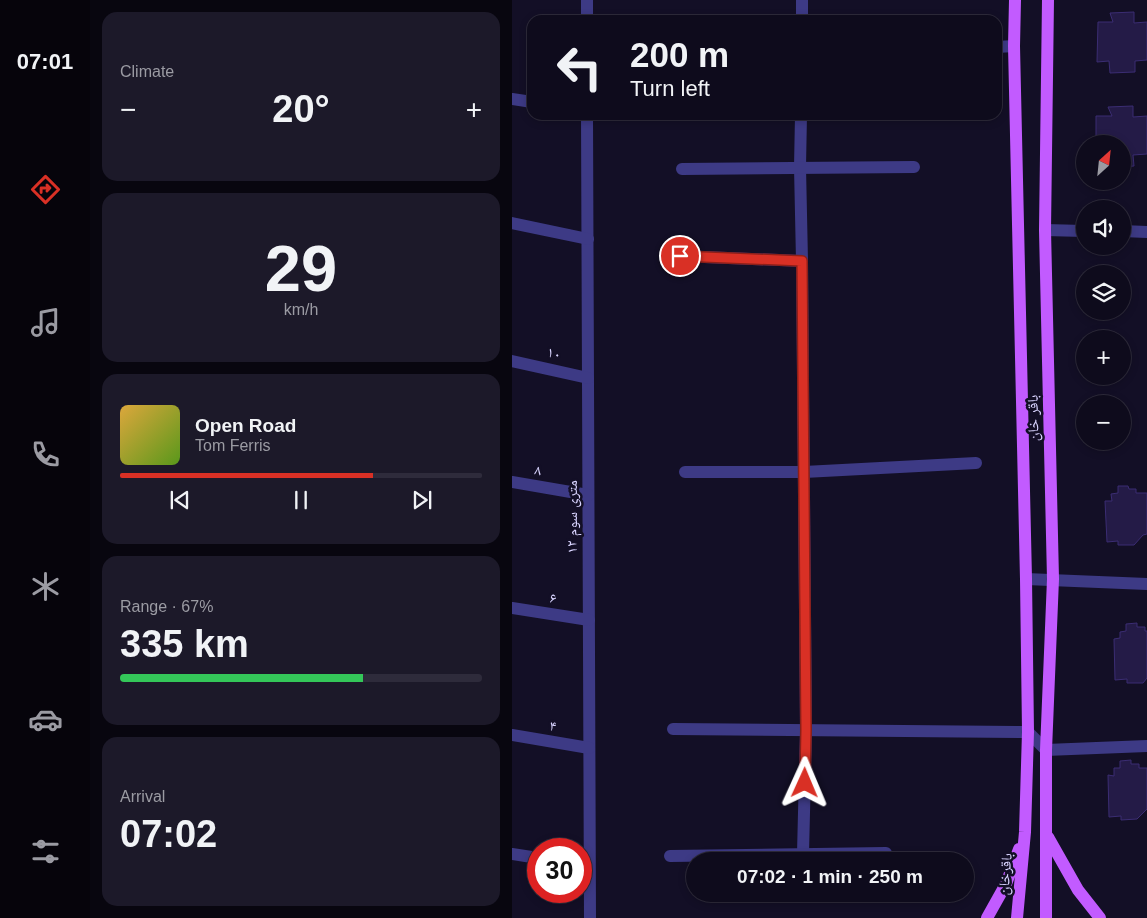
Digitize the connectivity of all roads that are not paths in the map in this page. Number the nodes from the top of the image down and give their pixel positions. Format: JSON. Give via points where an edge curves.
{"nodes":[{"id":1,"x":587,"y":0,"type":"edge"},
{"id":2,"x":802,"y":0,"type":"edge"},
{"id":3,"x":1015,"y":0,"type":"edge"},
{"id":4,"x":1048,"y":0,"type":"edge"},
{"id":5,"x":587,"y":15,"type":"edge"},
{"id":6,"x":802,"y":15,"type":"edge"},
{"id":7,"x":1014,"y":46,"type":"junction"},
{"id":8,"x":1002,"y":47,"type":"edge"},
{"id":9,"x":512,"y":99,"type":"edge"},
{"id":10,"x":527,"y":101,"type":"edge"},
{"id":11,"x":587,"y":120,"type":"edge"},
{"id":12,"x":801,"y":120,"type":"edge"},
{"id":13,"x":800,"y":167,"type":"junction"},
{"id":14,"x":914,"y":167,"type":"dead end"},
{"id":15,"x":682,"y":169,"type":"dead end"},
{"id":16,"x":512,"y":223,"type":"edge"},
{"id":17,"x":1045,"y":230,"type":"junction"},
{"id":18,"x":1076,"y":231,"type":"edge"},
{"id":19,"x":1131,"y":231,"type":"edge"},
{"id":20,"x":1146,"y":232,"type":"edge"},
{"id":21,"x":588,"y":239,"type":"junction"},
{"id":22,"x":680,"y":256,"type":"dead end"},
{"id":23,"x":802,"y":261,"type":"junction"},
{"id":24,"x":512,"y":361,"type":"edge"},
{"id":25,"x":588,"y":378,"type":"junction"},
{"id":26,"x":976,"y":463,"type":"dead end"},
{"id":27,"x":685,"y":472,"type":"dead end"},
{"id":28,"x":804,"y":472,"type":"junction"},
{"id":29,"x":512,"y":482,"type":"edge"},
{"id":30,"x":588,"y":495,"type":"junction"},
{"id":31,"x":1026,"y":579,"type":"junction"},
{"id":32,"x":1053,"y":580,"type":"junction"},
{"id":33,"x":1146,"y":584,"type":"edge"},
{"id":34,"x":512,"y":608,"type":"edge"},
{"id":35,"x":589,"y":620,"type":"junction"},
{"id":36,"x":673,"y":729,"type":"dead end"},
{"id":37,"x":806,"y":730,"type":"junction"},
{"id":38,"x":1028,"y":732,"type":"junction"},
{"id":39,"x":512,"y":735,"type":"edge"},
{"id":40,"x":1146,"y":746,"type":"edge"},
{"id":41,"x":589,"y":748,"type":"junction"},
{"id":42,"x":1046,"y":750,"type":"junction"},
{"id":43,"x":1025,"y":832,"type":"junction"},
{"id":44,"x":1047,"y":835,"type":"junction"},
{"id":45,"x":586,"y":838,"type":"edge"},
{"id":46,"x":803,"y":852,"type":"edge"},
{"id":47,"x":512,"y":854,"type":"edge"},
{"id":48,"x":527,"y":856,"type":"edge"},
{"id":49,"x":670,"y":856,"type":"dead end"},
{"id":50,"x":686,"y":856,"type":"edge"},
{"id":51,"x":589,"y":903,"type":"edge"},
{"id":52,"x":590,"y":918,"type":"edge"},
{"id":53,"x":987,"y":918,"type":"edge"},
{"id":54,"x":1017,"y":918,"type":"edge"},
{"id":55,"x":1046,"y":918,"type":"edge"},
{"id":56,"x":1100,"y":918,"type":"edge"}],
"edges":[{"from":1,"to":5,"type":"street"},
{"from":2,"to":6,"type":"street"},
{"from":3,"to":7,"type":"main road","name":"باقر خان"},
{"from":4,"to":17,"type":"main road","name":"باقر خان"},
{"from":7,"to":8,"type":"street"},
{"from":7,"to":31,"type":"main road","name":"باقر خان"},
{"from":9,"to":10,"type":"street"},
{"from":11,"to":21,"type":"street","name":"۱۲ متری سوم"},
{"from":12,"to":13,"type":"street"},
{"from":13,"to":14,"type":"street"},
{"from":13,"to":15,"type":"street"},
{"from":13,"to":23,"type":"street"},
{"from":16,"to":21,"type":"street"},
{"from":17,"to":18,"type":"street"},
{"from":17,"to":32,"type":"main road","name":"باقر خان"},
{"from":19,"to":20,"type":"street"},
{"from":21,"to":25,"type":"street","name":"۱۲ متری سوم"},
{"from":22,"to":23,"type":"street"},
{"from":23,"to":28,"type":"street"},
{"from":24,"to":25,"type":"street","name":"۱۰"},
{"from":25,"to":30,"type":"street","name":"۱۲ متری سوم"},
{"from":26,"to":28,"type":"street"},
{"from":27,"to":28,"type":"street"},
{"from":28,"to":37,"type":"street"},
{"from":29,"to":30,"type":"street","name":"۸"},
{"from":30,"to":35,"type":"street","name":"۱۲ متری سوم"},
{"from":31,"to":32,"type":"street"},
{"from":31,"to":38,"type":"main road","name":"باقر خان"},
{"from":32,"to":33,"type":"street"},
{"from":32,"to":42,"type":"main road","name":"باقر خان"},
{"from":34,"to":35,"type":"street","name":"۶"},
{"from":35,"to":41,"type":"street","name":"۱۲ متری سوم"},
{"from":36,"to":37,"type":"street"},
{"from":37,"to":38,"type":"street"},
{"from":37,"to":46,"type":"street"},
{"from":38,"to":42,"type":"street"},
{"from":38,"to":43,"type":"main road","name":"باقر خان"},
{"from":39,"to":41,"type":"street","name":"۴"},
{"from":40,"to":42,"type":"street"},
{"from":41,"to":45,"type":"street","name":"۱۲ متری سوم"},
{"from":42,"to":44,"type":"main road","name":"باقر خان"},
{"from":43,"to":53,"type":"main road","via":[[1006,884]]},
{"from":43,"to":54,"type":"main road","name":"باقرخان"},
{"from":44,"to":55,"type":"main road"},
{"from":44,"to":56,"type":"main road","via":[[1078,890]]},
{"from":47,"to":48,"type":"street"},
{"from":49,"to":50,"type":"street"},
{"from":51,"to":52,"type":"street","name":"۱۲ متری سوم"}]}
